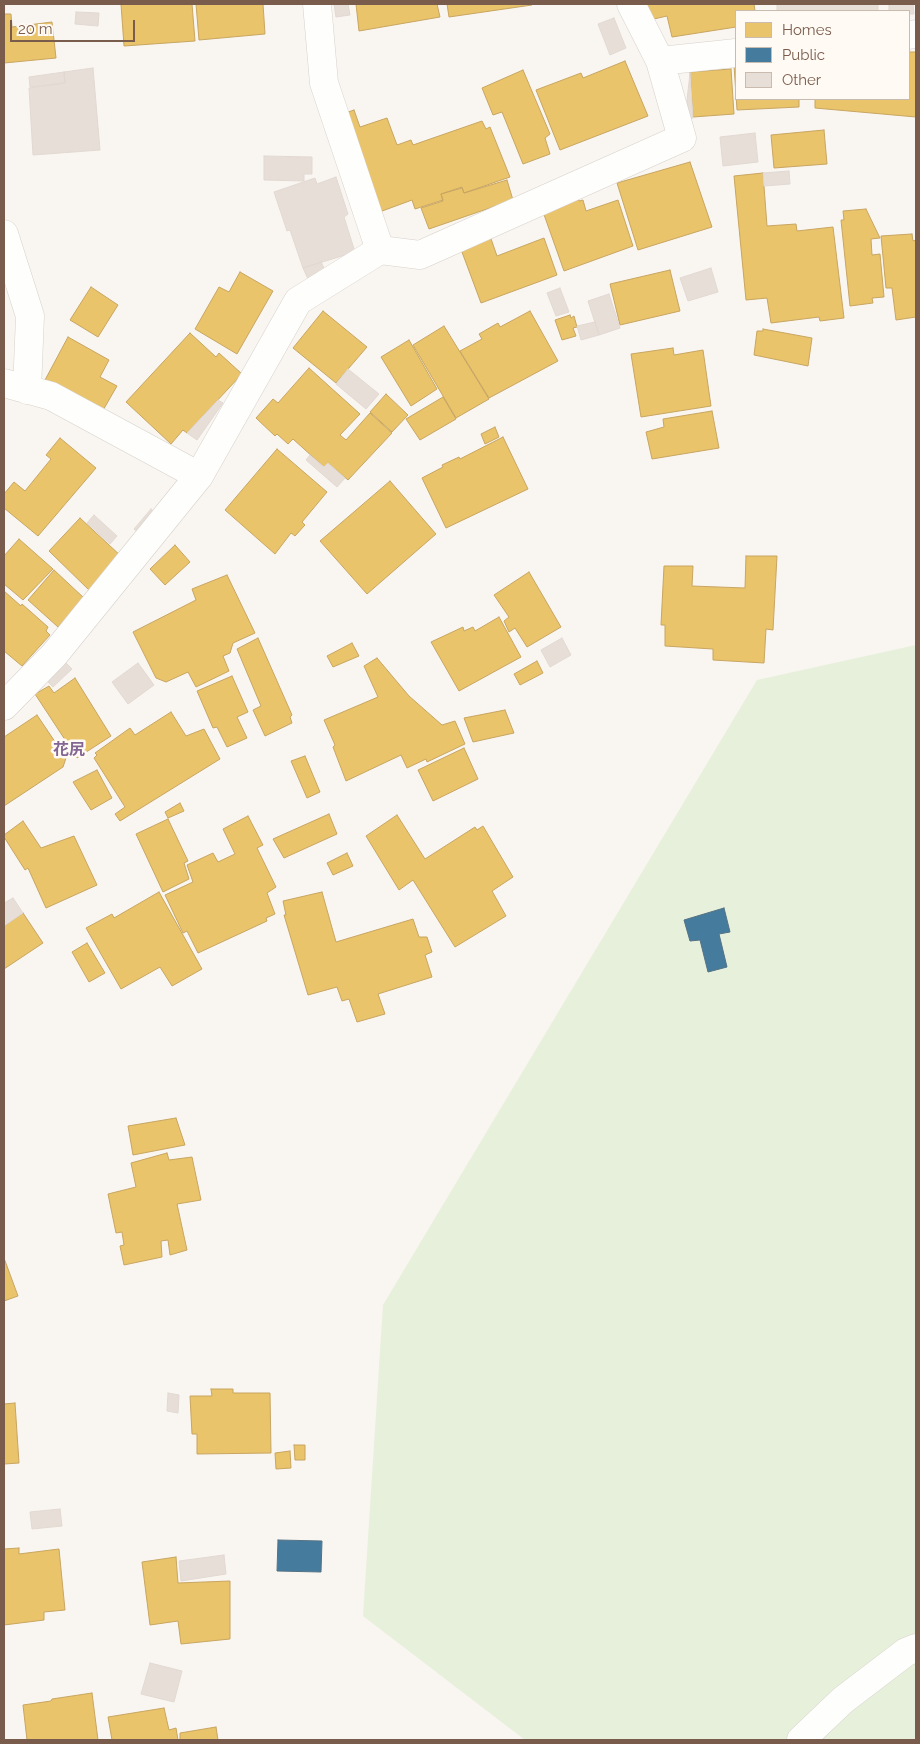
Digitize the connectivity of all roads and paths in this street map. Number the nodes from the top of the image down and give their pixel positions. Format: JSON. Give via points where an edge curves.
{"nodes":[{"id":1,"x":317,"y":4,"type":"edge"},
{"id":2,"x":631,"y":4,"type":"edge"},
{"id":3,"x":735,"y":53,"type":"edge"},
{"id":4,"x":660,"y":61,"type":"junction"},
{"id":5,"x":4,"y":234,"type":"edge"},
{"id":6,"x":380,"y":250,"type":"junction"},
{"id":7,"x":15,"y":386,"type":"edge"},
{"id":8,"x":199,"y":476,"type":"junction"},
{"id":9,"x":4,"y":706,"type":"edge"},
{"id":10,"x":916,"y":1648,"type":"edge"},
{"id":11,"x":801,"y":1740,"type":"edge"}],
"edges":[{"from":1,"to":6,"type":"street","via":[[324,83]]},
{"from":2,"to":4,"type":"street"},
{"from":3,"to":4,"type":"street"},
{"from":4,"to":6,"type":"street","via":[[682,138],[420,255]]},
{"from":5,"to":7,"type":"street","via":[[30,316]]},
{"from":6,"to":8,"type":"street","via":[[298,301]]},
{"from":7,"to":8,"type":"street","via":[[51,396]]},
{"from":8,"to":9,"type":"street","via":[[54,656]]},
{"from":10,"to":11,"type":"street","via":[[906,1652],[843,1700]]}]}
